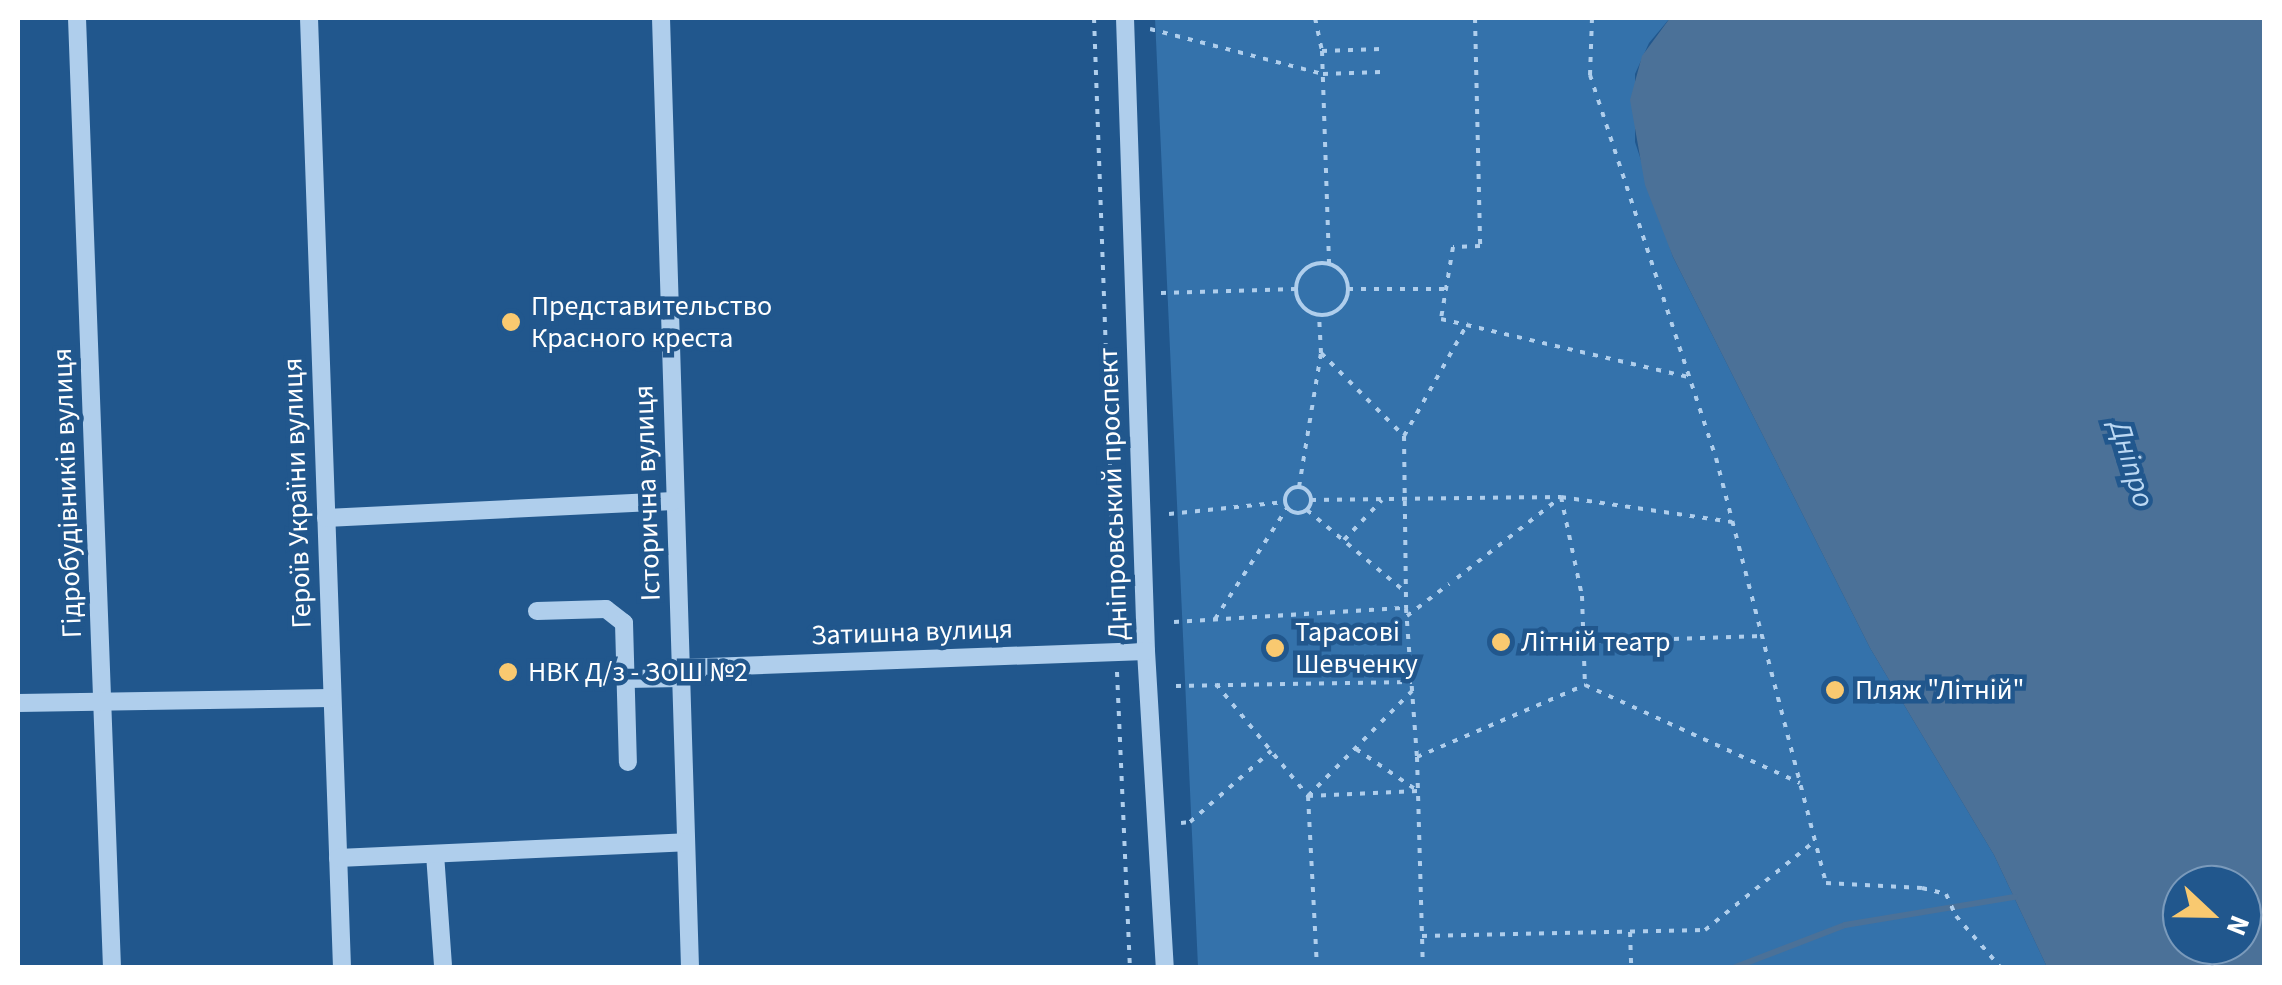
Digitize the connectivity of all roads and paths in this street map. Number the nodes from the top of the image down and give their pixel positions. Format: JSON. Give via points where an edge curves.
{"nodes":[{"id":1,"x":77,"y":18,"type":"edge"},
{"id":2,"x":309,"y":18,"type":"edge"},
{"id":3,"x":661,"y":18,"type":"edge"},
{"id":4,"x":1094,"y":18,"type":"edge"},
{"id":5,"x":1125,"y":18,"type":"edge"},
{"id":6,"x":1316,"y":18,"type":"edge"},
{"id":7,"x":1475,"y":18,"type":"edge"},
{"id":8,"x":1592,"y":18,"type":"edge"},
{"id":9,"x":1150,"y":29,"type":"dead end"},
{"id":10,"x":1380,"y":48,"type":"dead end"},
{"id":11,"x":1322,"y":51,"type":"junction"},
{"id":12,"x":1381,"y":72,"type":"dead end"},
{"id":13,"x":1323,"y":74,"type":"junction"},
{"id":14,"x":1328,"y":264,"type":"junction"},
{"id":15,"x":1296,"y":289,"type":"junction"},
{"id":16,"x":1348,"y":289,"type":"junction"},
{"id":17,"x":1446,"y":289,"type":"junction"},
{"id":18,"x":1160,"y":293,"type":"dead end"},
{"id":19,"x":1319,"y":315,"type":"junction"},
{"id":20,"x":1468,"y":324,"type":"junction"},
{"id":21,"x":1321,"y":353,"type":"junction"},
{"id":22,"x":1688,"y":377,"type":"junction"},
{"id":23,"x":1404,"y":436,"type":"junction"},
{"id":24,"x":1299,"y":487,"type":"junction"},
{"id":25,"x":1406,"y":497,"type":"junction"},
{"id":26,"x":1384,"y":498,"type":"junction"},
{"id":27,"x":1561,"y":498,"type":"junction"},
{"id":28,"x":1312,"y":500,"type":"junction"},
{"id":29,"x":674,"y":501,"type":"junction"},
{"id":30,"x":1286,"y":505,"type":"junction"},
{"id":31,"x":1308,"y":510,"type":"junction"},
{"id":32,"x":1169,"y":514,"type":"dead end"},
{"id":33,"x":326,"y":518,"type":"junction"},
{"id":34,"x":1732,"y":522,"type":"junction"},
{"id":35,"x":1344,"y":540,"type":"junction"},
{"id":36,"x":1456,"y":578,"type":"dead end"},
{"id":37,"x":1448,"y":584,"type":"dead end"},
{"id":38,"x":1406,"y":592,"type":"junction"},
{"id":39,"x":1406,"y":608,"type":"junction"},
{"id":40,"x":537,"y":611,"type":"dead end"},
{"id":41,"x":1407,"y":616,"type":"junction"},
{"id":42,"x":1215,"y":619,"type":"junction"},
{"id":43,"x":1174,"y":622,"type":"dead end"},
{"id":44,"x":1762,"y":636,"type":"junction"},
{"id":45,"x":1583,"y":642,"type":"junction"},
{"id":46,"x":1146,"y":651,"type":"junction"},
{"id":47,"x":1116,"y":652,"type":"junction"},
{"id":48,"x":681,"y":673,"type":"junction"},
{"id":49,"x":626,"y":679,"type":"junction"},
{"id":50,"x":1412,"y":682,"type":"junction"},
{"id":51,"x":1216,"y":684,"type":"junction"},
{"id":52,"x":1585,"y":685,"type":"junction"},
{"id":53,"x":1176,"y":686,"type":"dead end"},
{"id":54,"x":1412,"y":691,"type":"junction"},
{"id":55,"x":330,"y":698,"type":"junction"},
{"id":56,"x":102,"y":700,"type":"junction"},
{"id":57,"x":18,"y":703,"type":"edge"},
{"id":58,"x":1355,"y":749,"type":"junction"},
{"id":59,"x":1271,"y":751,"type":"junction"},
{"id":60,"x":1417,"y":757,"type":"junction"},
{"id":61,"x":628,"y":762,"type":"dead end"},
{"id":62,"x":1800,"y":783,"type":"junction"},
{"id":63,"x":1418,"y":791,"type":"junction"},
{"id":64,"x":1308,"y":796,"type":"junction"},
{"id":65,"x":1182,"y":823,"type":"dead end"},
{"id":66,"x":1815,"y":840,"type":"junction"},
{"id":67,"x":686,"y":842,"type":"junction"},
{"id":68,"x":435,"y":854,"type":"junction"},
{"id":69,"x":338,"y":858,"type":"junction"},
{"id":70,"x":1630,"y":932,"type":"junction"},
{"id":71,"x":1422,"y":936,"type":"junction"},
{"id":72,"x":443,"y":965,"type":"edge"},
{"id":73,"x":112,"y":968,"type":"edge"},
{"id":74,"x":342,"y":968,"type":"edge"},
{"id":75,"x":690,"y":968,"type":"edge"},
{"id":76,"x":1130,"y":968,"type":"edge"},
{"id":77,"x":1164,"y":968,"type":"edge"},
{"id":78,"x":1317,"y":968,"type":"edge"},
{"id":79,"x":1423,"y":968,"type":"edge"},
{"id":80,"x":1631,"y":968,"type":"edge"},
{"id":81,"x":2001,"y":968,"type":"edge"}],
"edges":[{"from":1,"to":56,"type":"street","name":"Гідробудівників вулиця"},
{"from":2,"to":33,"type":"street","name":"Героїв України вулиця"},
{"from":3,"to":29,"type":"street","name":"Історична вулиця"},
{"from":4,"to":47,"type":"path"},
{"from":5,"to":46,"type":"street","name":"Дніпровський проспект"},
{"from":6,"to":11,"type":"path"},
{"from":7,"to":17,"type":"path","via":[[1480,246],[1453,247]]},
{"from":8,"to":22,"type":"path","via":[[1590,76]]},
{"from":9,"to":13,"type":"path"},
{"from":10,"to":11,"type":"path"},
{"from":11,"to":13,"type":"path"},
{"from":12,"to":13,"type":"path"},
{"from":13,"to":14,"type":"path"},
{"from":14,"to":15,"type":"path","via":[[1306,268]]},
{"from":14,"to":16,"type":"path","via":[[1342,273]]},
{"from":15,"to":18,"type":"path"},
{"from":15,"to":19,"type":"path","via":[[1300,304]]},
{"from":16,"to":17,"type":"path"},
{"from":16,"to":19,"type":"path","via":[[1337,310]]},
{"from":17,"to":20,"type":"path","via":[[1441,319]]},
{"from":19,"to":21,"type":"path"},
{"from":20,"to":22,"type":"path"},
{"from":20,"to":23,"type":"path"},
{"from":21,"to":23,"type":"path"},
{"from":21,"to":24,"type":"path"},
{"from":22,"to":34,"type":"path"},
{"from":23,"to":25,"type":"path"},
{"from":24,"to":28,"type":"path"},
{"from":24,"to":30,"type":"path","via":[[1288,491]]},
{"from":25,"to":26,"type":"path"},
{"from":25,"to":27,"type":"path"},
{"from":25,"to":38,"type":"path"},
{"from":26,"to":28,"type":"path"},
{"from":26,"to":35,"type":"path"},
{"from":27,"to":34,"type":"path"},
{"from":27,"to":36,"type":"path"},
{"from":27,"to":45,"type":"path","via":[[1582,596]]},
{"from":28,"to":31,"type":"path"},
{"from":29,"to":33,"type":"street"},
{"from":29,"to":48,"type":"street","name":"Історична вулиця"},
{"from":30,"to":31,"type":"path","via":[[1295,513]]},
{"from":30,"to":32,"type":"path"},
{"from":30,"to":42,"type":"path"},
{"from":31,"to":35,"type":"path"},
{"from":33,"to":55,"type":"street","name":"Героїв України вулиця"},
{"from":34,"to":44,"type":"path"},
{"from":35,"to":38,"type":"path"},
{"from":37,"to":41,"type":"path"},
{"from":38,"to":39,"type":"path"},
{"from":39,"to":41,"type":"path"},
{"from":39,"to":42,"type":"path"},
{"from":40,"to":49,"type":"street","via":[[606,609],[620,616]]},
{"from":41,"to":50,"type":"path"},
{"from":42,"to":43,"type":"path"},
{"from":44,"to":45,"type":"path"},
{"from":44,"to":62,"type":"path"},
{"from":45,"to":52,"type":"path"},
{"from":46,"to":47,"type":"street","name":"Затишна вулиця"},
{"from":46,"to":77,"type":"street","name":"Дніпровський проспект"},
{"from":47,"to":48,"type":"street","name":"Затишна вулиця"},
{"from":47,"to":76,"type":"path"},
{"from":48,"to":49,"type":"street","name":"Затишна вулиця"},
{"from":48,"to":67,"type":"street","name":"Історична вулиця"},
{"from":49,"to":61,"type":"street"},
{"from":50,"to":51,"type":"path"},
{"from":50,"to":54,"type":"path"},
{"from":51,"to":53,"type":"path"},
{"from":51,"to":59,"type":"path"},
{"from":52,"to":60,"type":"path"},
{"from":52,"to":62,"type":"path"},
{"from":54,"to":58,"type":"path"},
{"from":54,"to":60,"type":"path"},
{"from":55,"to":56,"type":"street"},
{"from":55,"to":69,"type":"street","name":"Героїв України вулиця"},
{"from":56,"to":57,"type":"street"},
{"from":56,"to":73,"type":"street","name":"Гідробудівників вулиця"},
{"from":58,"to":63,"type":"path"},
{"from":58,"to":64,"type":"path"},
{"from":59,"to":64,"type":"path"},
{"from":59,"to":65,"type":"path"},
{"from":60,"to":63,"type":"path"},
{"from":62,"to":66,"type":"path"},
{"from":63,"to":64,"type":"path"},
{"from":63,"to":71,"type":"path"},
{"from":64,"to":78,"type":"path"},
{"from":66,"to":70,"type":"path","via":[[1705,930]]},
{"from":66,"to":81,"type":"path","via":[[1826,883],[1946,894],[1956,916]]},
{"from":67,"to":68,"type":"street"},
{"from":67,"to":75,"type":"street","name":"Історична вулиця"},
{"from":68,"to":69,"type":"street"},
{"from":68,"to":72,"type":"street"},
{"from":69,"to":74,"type":"street","name":"Героїв України вулиця"},
{"from":70,"to":71,"type":"path"},
{"from":70,"to":80,"type":"path"},
{"from":71,"to":79,"type":"path"}]}
